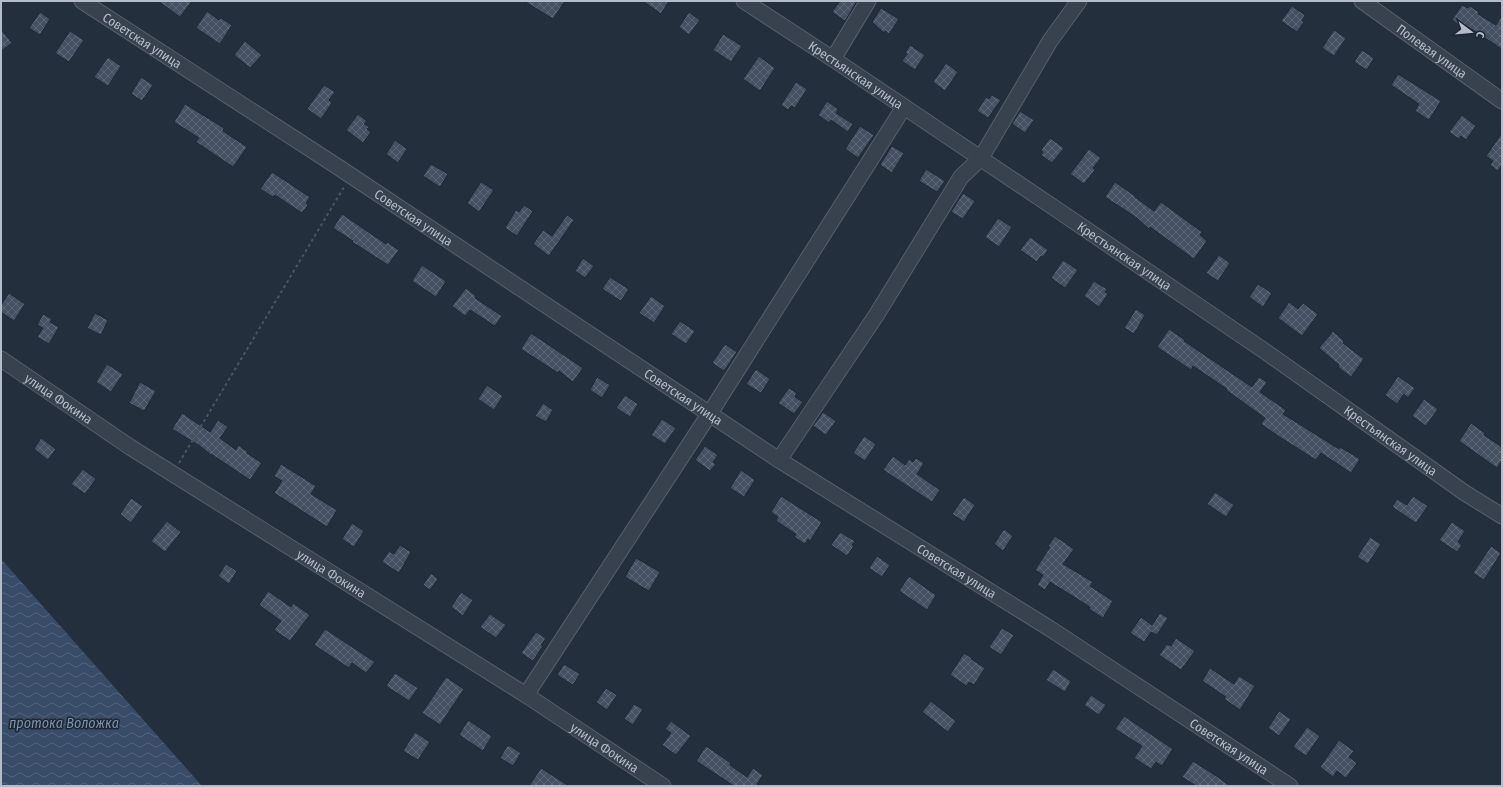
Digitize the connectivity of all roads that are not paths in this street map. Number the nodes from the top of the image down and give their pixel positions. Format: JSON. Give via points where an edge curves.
{"nodes":[{"id":1,"x":82,"y":1,"type":"edge"},
{"id":2,"x":744,"y":1,"type":"edge"},
{"id":3,"x":868,"y":1,"type":"edge"},
{"id":4,"x":1079,"y":1,"type":"edge"},
{"id":5,"x":1362,"y":1,"type":"edge"},
{"id":6,"x":833,"y":59,"type":"junction"},
{"id":7,"x":1502,"y":101,"type":"edge"},
{"id":8,"x":904,"y":107,"type":"junction"},
{"id":9,"x":981,"y":158,"type":"junction"},
{"id":10,"x":1,"y":359,"type":"edge"},
{"id":11,"x":710,"y":414,"type":"junction"},
{"id":12,"x":779,"y":460,"type":"junction"},
{"id":13,"x":1502,"y":516,"type":"edge"},
{"id":14,"x":526,"y":695,"type":"junction"},
{"id":15,"x":663,"y":786,"type":"edge"},
{"id":16,"x":1290,"y":786,"type":"edge"}],
"edges":[{"from":1,"to":11,"type":"street","name":"Советская улица"},
{"from":2,"to":6,"type":"street","name":"Крестьянская улица"},
{"from":3,"to":6,"type":"street"},
{"from":4,"to":9,"type":"street","via":[[1050,41]]},
{"from":5,"to":7,"type":"street","name":"Полевая улица"},
{"from":6,"to":8,"type":"street","name":"Крестьянская улица"},
{"from":8,"to":9,"type":"street","name":"Крестьянская улица"},
{"from":8,"to":11,"type":"street"},
{"from":9,"to":12,"type":"street","via":[[961,177],[877,314]]},
{"from":9,"to":13,"type":"street","name":"Крестьянская улица"},
{"from":10,"to":14,"type":"street","name":"улица Фокина","via":[[172,474]]},
{"from":11,"to":12,"type":"street","name":"Советская улица"},
{"from":11,"to":14,"type":"street"},
{"from":12,"to":16,"type":"street","name":"Советская улица","via":[[1049,628]]},
{"from":14,"to":15,"type":"street","name":"улица Фокина"}]}
